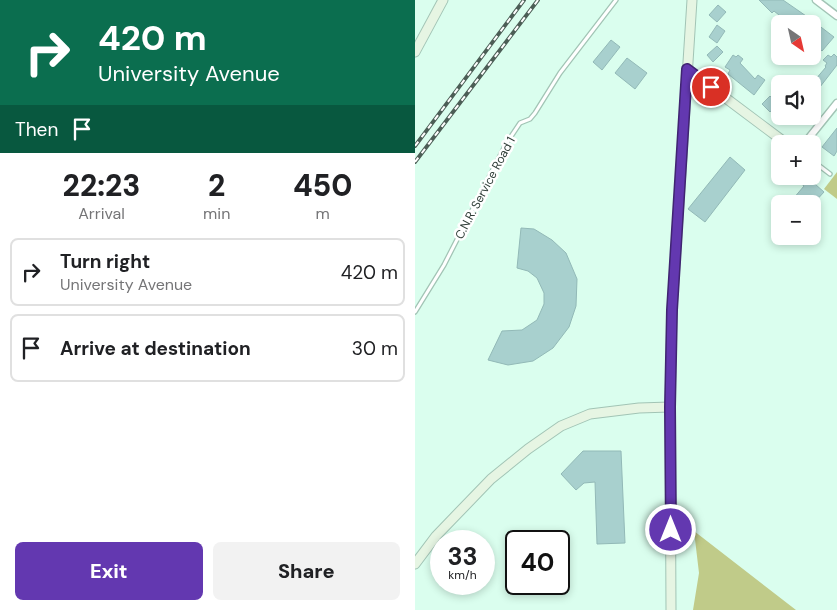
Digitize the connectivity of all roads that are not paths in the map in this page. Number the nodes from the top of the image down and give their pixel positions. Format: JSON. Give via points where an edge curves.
{"nodes":[{"id":1,"x":443,"y":0,"type":"edge"},
{"id":2,"x":616,"y":0,"type":"edge"},
{"id":3,"x":692,"y":0,"type":"edge"},
{"id":4,"x":816,"y":0,"type":"edge"},
{"id":5,"x":837,"y":16,"type":"edge"},
{"id":6,"x":415,"y":52,"type":"edge"},
{"id":7,"x":687,"y":69,"type":"junction"},
{"id":8,"x":837,"y":103,"type":"edge"},
{"id":9,"x":775,"y":135,"type":"edge"},
{"id":10,"x":811,"y":135,"type":"edge"},
{"id":11,"x":821,"y":168,"type":"edge"},
{"id":12,"x":830,"y":174,"type":"dead end"},
{"id":13,"x":415,"y":312,"type":"edge"},
{"id":14,"x":670,"y":407,"type":"junction"},
{"id":15,"x":415,"y":564,"type":"edge"},
{"id":16,"x":671,"y":610,"type":"edge"}],
"edges":[{"from":1,"to":6,"type":"main road"},
{"from":2,"to":13,"type":"lane","name":"C.N.R. Service Road 1","via":[[535,113],[520,123],[506,144],[444,265]]},
{"from":3,"to":7,"type":"main road"},
{"from":4,"to":5,"type":"street"},
{"from":7,"to":9,"type":"main road"},
{"from":7,"to":14,"type":"main road","via":[[672,310]]},
{"from":8,"to":10,"type":"street"},
{"from":11,"to":12,"type":"lane"},
{"from":14,"to":15,"type":"main road","via":[[590,414],[561,426],[491,479],[436,536]]},
{"from":14,"to":16,"type":"main road"}]}
